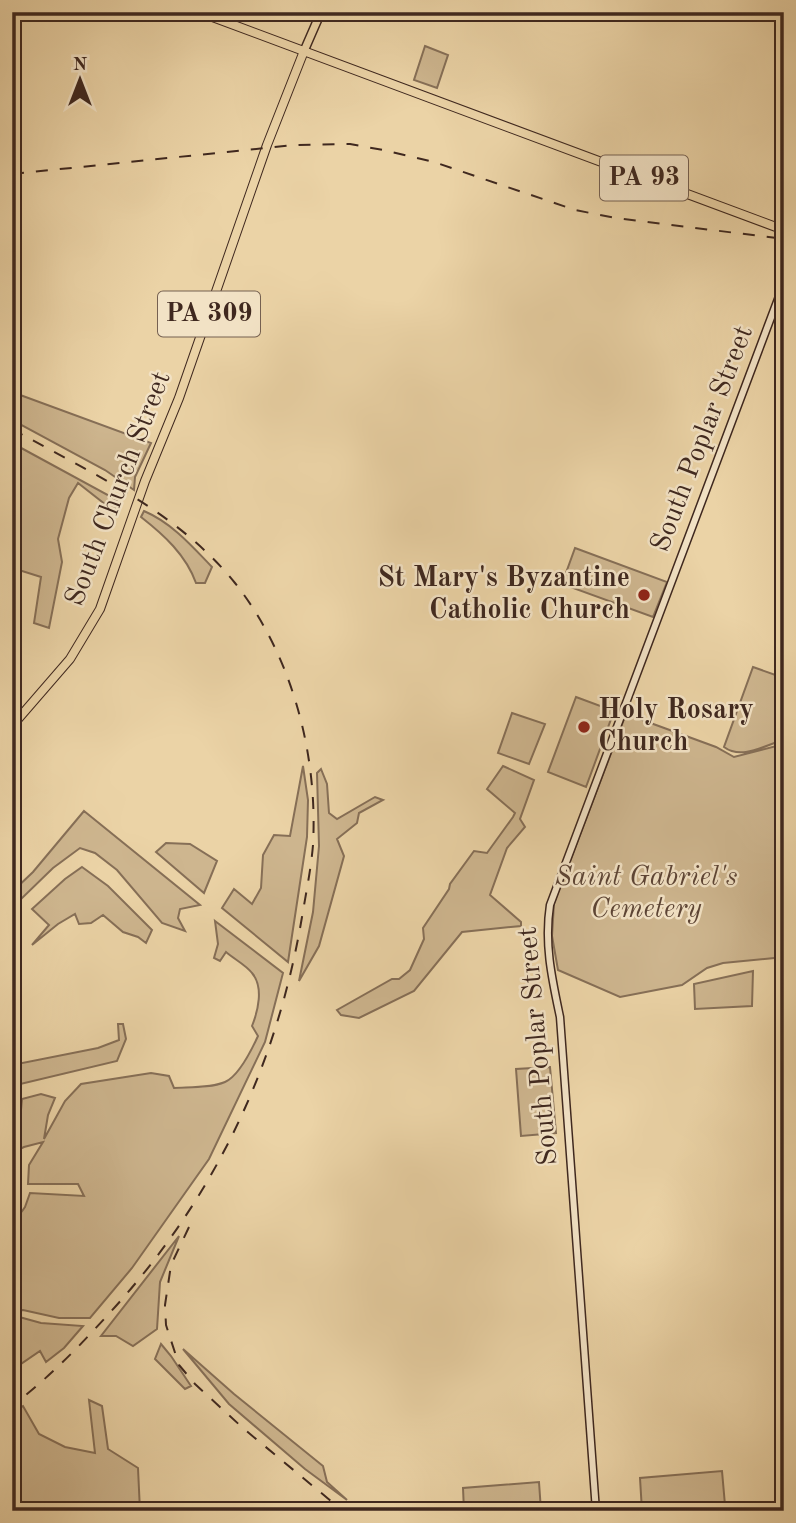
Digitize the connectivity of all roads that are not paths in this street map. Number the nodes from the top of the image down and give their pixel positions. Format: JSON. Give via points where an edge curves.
{"nodes":[{"id":1,"x":199,"y":12,"type":"edge"},
{"id":2,"x":321,"y":12,"type":"edge"},
{"id":3,"x":304,"y":51,"type":"junction"},
{"id":4,"x":784,"y":230,"type":"edge"},
{"id":5,"x":784,"y":283,"type":"edge"},
{"id":6,"x":12,"y":726,"type":"edge"},
{"id":7,"x":596,"y":1511,"type":"edge"}],
"edges":[{"from":1,"to":3,"type":"highway","number":"PA 93"},
{"from":2,"to":3,"type":"main road","number":"PA 309"},
{"from":3,"to":4,"type":"highway","number":"PA 93"},
{"from":3,"to":6,"type":"highway","name":"South Church Street","number":"PA 309","via":[[100,608],[70,659]]},
{"from":5,"to":7,"type":"main road","name":"South Poplar Street","via":[[550,905],[548,954],[560,1017]]}]}
